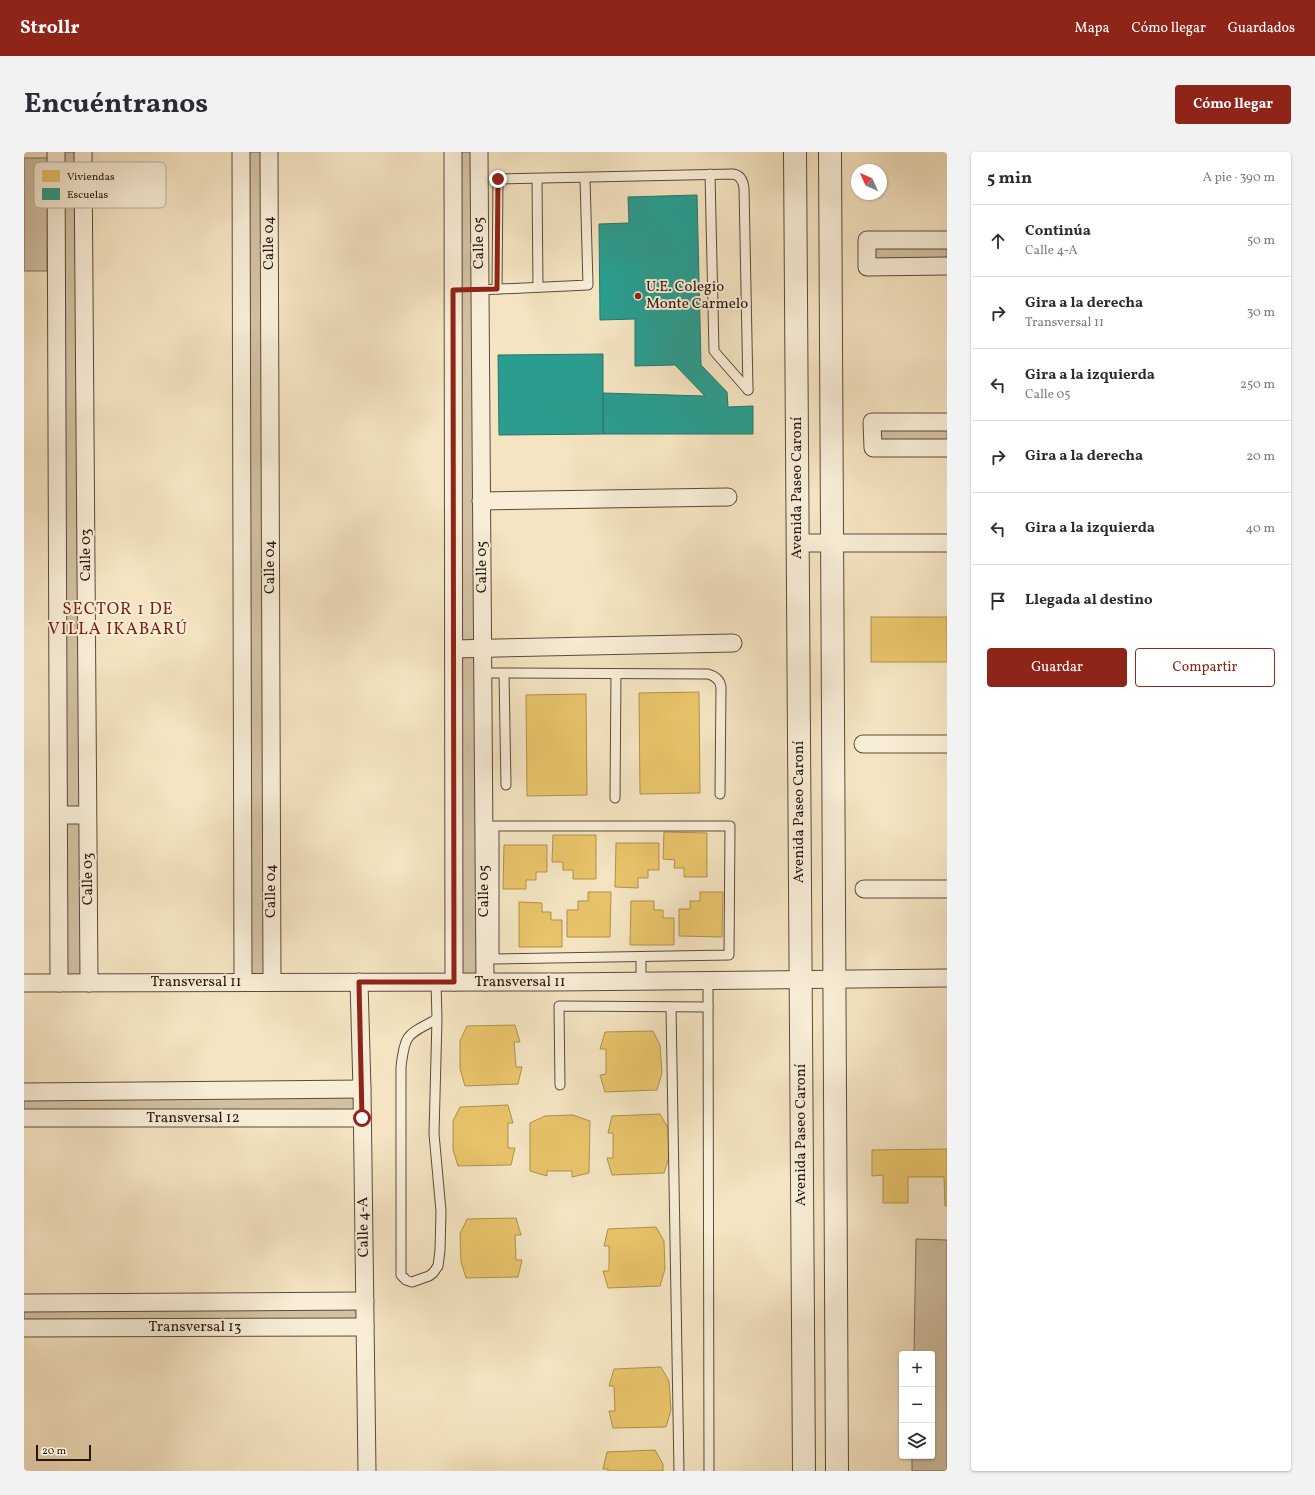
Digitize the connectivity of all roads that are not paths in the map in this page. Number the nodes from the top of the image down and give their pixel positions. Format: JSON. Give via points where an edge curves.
{"nodes":[{"id":1,"x":56,"y":152,"type":"edge"},
{"id":2,"x":82,"y":152,"type":"edge"},
{"id":3,"x":241,"y":152,"type":"edge"},
{"id":4,"x":269,"y":152,"type":"edge"},
{"id":5,"x":453,"y":152,"type":"edge"},
{"id":6,"x":479,"y":152,"type":"edge"},
{"id":7,"x":795,"y":152,"type":"edge"},
{"id":8,"x":830,"y":152,"type":"edge"},
{"id":9,"x":56,"y":162,"type":"edge"},
{"id":10,"x":82,"y":162,"type":"edge"},
{"id":11,"x":710,"y":174,"type":"junction"},
{"id":12,"x":537,"y":178,"type":"junction"},
{"id":13,"x":585,"y":178,"type":"junction"},
{"id":14,"x":56,"y":208,"type":"edge"},
{"id":15,"x":82,"y":208,"type":"edge"},
{"id":16,"x":947,"y":240,"type":"edge"},
{"id":17,"x":947,"y":266,"type":"edge"},
{"id":18,"x":538,"y":287,"type":"junction"},
{"id":19,"x":497,"y":289,"type":"junction"},
{"id":20,"x":453,"y":290,"type":"junction"},
{"id":21,"x":480,"y":290,"type":"junction"},
{"id":22,"x":947,"y":422,"type":"edge"},
{"id":23,"x":947,"y":448,"type":"edge"},
{"id":24,"x":728,"y":497,"type":"dead end"},
{"id":25,"x":481,"y":506,"type":"junction"},
{"id":26,"x":454,"y":511,"type":"junction"},
{"id":27,"x":797,"y":543,"type":"junction"},
{"id":28,"x":832,"y":543,"type":"junction"},
{"id":29,"x":947,"y":543,"type":"edge"},
{"id":30,"x":454,"y":571,"type":"junction"},
{"id":31,"x":482,"y":571,"type":"junction"},
{"id":32,"x":733,"y":644,"type":"dead end"},
{"id":33,"x":482,"y":648,"type":"junction"},
{"id":34,"x":454,"y":649,"type":"junction"},
{"id":35,"x":59,"y":651,"type":"junction"},
{"id":36,"x":86,"y":651,"type":"junction"},
{"id":37,"x":243,"y":662,"type":"junction"},
{"id":38,"x":270,"y":662,"type":"junction"},
{"id":39,"x":482,"y":673,"type":"junction"},
{"id":40,"x":504,"y":674,"type":"junction"},
{"id":41,"x":616,"y":674,"type":"junction"},
{"id":42,"x":863,"y":744,"type":"dead end"},
{"id":43,"x":947,"y":744,"type":"edge"},
{"id":44,"x":506,"y":785,"type":"dead end"},
{"id":45,"x":720,"y":794,"type":"dead end"},
{"id":46,"x":615,"y":798,"type":"dead end"},
{"id":47,"x":87,"y":815,"type":"junction"},
{"id":48,"x":59,"y":816,"type":"junction"},
{"id":49,"x":864,"y":889,"type":"dead end"},
{"id":50,"x":947,"y":889,"type":"edge"},
{"id":51,"x":641,"y":957,"type":"junction"},
{"id":52,"x":947,"y":978,"type":"edge"},
{"id":53,"x":800,"y":979,"type":"junction"},
{"id":54,"x":835,"y":979,"type":"junction"},
{"id":55,"x":708,"y":980,"type":"junction"},
{"id":56,"x":641,"y":981,"type":"junction"},
{"id":57,"x":243,"y":982,"type":"junction"},
{"id":58,"x":272,"y":982,"type":"junction"},
{"id":59,"x":359,"y":982,"type":"junction"},
{"id":60,"x":436,"y":982,"type":"junction"},
{"id":61,"x":454,"y":982,"type":"junction"},
{"id":62,"x":485,"y":982,"type":"junction"},
{"id":63,"x":24,"y":983,"type":"edge"},
{"id":64,"x":59,"y":983,"type":"junction"},
{"id":65,"x":89,"y":983,"type":"junction"},
{"id":66,"x":671,"y":1007,"type":"junction"},
{"id":67,"x":708,"y":1007,"type":"junction"},
{"id":68,"x":437,"y":1019,"type":"junction"},
{"id":69,"x":560,"y":1085,"type":"dead end"},
{"id":70,"x":362,"y":1089,"type":"junction"},
{"id":71,"x":72,"y":1091,"type":"junction"},
{"id":72,"x":24,"y":1092,"type":"edge"},
{"id":73,"x":24,"y":1118,"type":"edge"},
{"id":74,"x":70,"y":1118,"type":"junction"},
{"id":75,"x":362,"y":1118,"type":"junction"},
{"id":76,"x":365,"y":1301,"type":"junction"},
{"id":77,"x":69,"y":1302,"type":"junction"},
{"id":78,"x":24,"y":1303,"type":"edge"},
{"id":79,"x":365,"y":1327,"type":"junction"},
{"id":80,"x":24,"y":1328,"type":"edge"},
{"id":81,"x":68,"y":1328,"type":"junction"},
{"id":82,"x":367,"y":1471,"type":"edge"},
{"id":83,"x":680,"y":1471,"type":"edge"},
{"id":84,"x":709,"y":1471,"type":"edge"},
{"id":85,"x":804,"y":1471,"type":"edge"},
{"id":86,"x":837,"y":1471,"type":"edge"}],
"edges":[{"from":1,"to":9,"type":"street","name":"Calle 03"},
{"from":2,"to":10,"type":"street","name":"Calle 03"},
{"from":3,"to":37,"type":"street","name":"Calle 04"},
{"from":4,"to":38,"type":"street","name":"Calle 04"},
{"from":5,"to":20,"type":"street","name":"Calle 05"},
{"from":6,"to":21,"type":"street","name":"Calle 05"},
{"from":7,"to":27,"type":"street","name":"Avenida Paseo Caroní"},
{"from":8,"to":28,"type":"street"},
{"from":11,"to":11,"type":"lane","via":[[714,351],[748,390],[744,183],[738,175]]},
{"from":11,"to":13,"type":"lane"},
{"from":12,"to":13,"type":"lane"},
{"from":12,"to":18,"type":"lane"},
{"from":12,"to":19,"type":"lane","via":[[498,179]]},
{"from":13,"to":18,"type":"lane","via":[[588,286]]},
{"from":14,"to":35,"type":"street","name":"Calle 03"},
{"from":15,"to":36,"type":"street","name":"Calle 03"},
{"from":16,"to":17,"type":"street","via":[[867,240],[867,267]]},
{"from":18,"to":19,"type":"lane"},
{"from":19,"to":21,"type":"lane"},
{"from":20,"to":21,"type":"street"},
{"from":20,"to":26,"type":"street","name":"Calle 05"},
{"from":21,"to":25,"type":"street","name":"Calle 05"},
{"from":22,"to":23,"type":"street","via":[[872,422],[872,448]]},
{"from":24,"to":25,"type":"street"},
{"from":25,"to":26,"type":"street"},
{"from":25,"to":31,"type":"street","name":"Calle 05"},
{"from":26,"to":30,"type":"street","name":"Calle 05"},
{"from":27,"to":28,"type":"street"},
{"from":27,"to":53,"type":"street","name":"Avenida Paseo Caroní"},
{"from":28,"to":29,"type":"street"},
{"from":28,"to":54,"type":"street"},
{"from":30,"to":31,"type":"street"},
{"from":30,"to":34,"type":"street","name":"Calle 05"},
{"from":31,"to":33,"type":"street","name":"Calle 05"},
{"from":32,"to":33,"type":"street"},
{"from":33,"to":34,"type":"street"},
{"from":33,"to":39,"type":"street","name":"Calle 05"},
{"from":34,"to":61,"type":"street","name":"Calle 05"},
{"from":35,"to":36,"type":"street"},
{"from":35,"to":48,"type":"street","name":"Calle 03"},
{"from":36,"to":47,"type":"street","name":"Calle 03"},
{"from":37,"to":38,"type":"street"},
{"from":37,"to":57,"type":"street","name":"Calle 04"},
{"from":38,"to":58,"type":"street","name":"Calle 04"},
{"from":39,"to":40,"type":"lane"},
{"from":39,"to":62,"type":"street","name":"Calle 05"},
{"from":40,"to":41,"type":"lane"},
{"from":40,"to":44,"type":"lane"},
{"from":41,"to":45,"type":"lane","via":[[708,674],[715,677],[721,688]]},
{"from":41,"to":46,"type":"lane"},
{"from":42,"to":43,"type":"street"},
{"from":47,"to":48,"type":"street"},
{"from":47,"to":65,"type":"street","name":"Calle 03"},
{"from":48,"to":64,"type":"street","name":"Calle 03"},
{"from":49,"to":50,"type":"street"},
{"from":51,"to":51,"type":"lane","via":[[494,959],[494,826],[730,826],[730,956]]},
{"from":51,"to":56,"type":"lane"},
{"from":52,"to":54,"type":"street","name":"Transversal 11"},
{"from":53,"to":54,"type":"street","name":"Transversal 11"},
{"from":53,"to":55,"type":"street","name":"Transversal 11"},
{"from":53,"to":85,"type":"street","name":"Avenida Paseo Caroní"},
{"from":54,"to":86,"type":"street"},
{"from":55,"to":56,"type":"street","name":"Transversal 11"},
{"from":55,"to":67,"type":"lane"},
{"from":56,"to":62,"type":"street","name":"Transversal 11"},
{"from":57,"to":58,"type":"street","name":"Transversal 11"},
{"from":57,"to":65,"type":"street","name":"Transversal 11"},
{"from":58,"to":59,"type":"street","name":"Transversal 11"},
{"from":59,"to":60,"type":"street","name":"Transversal 11"},
{"from":59,"to":70,"type":"street","name":"Calle 4-A"},
{"from":60,"to":61,"type":"street","name":"Transversal 11"},
{"from":60,"to":68,"type":"lane"},
{"from":61,"to":62,"type":"street","name":"Transversal 11"},
{"from":63,"to":64,"type":"street","name":"Transversal 11"},
{"from":64,"to":65,"type":"street","name":"Transversal 11"},
{"from":66,"to":67,"type":"lane"},
{"from":66,"to":69,"type":"lane","via":[[559,1006]]},
{"from":66,"to":83,"type":"lane"},
{"from":67,"to":84,"type":"lane"},
{"from":68,"to":68,"type":"lane","via":[[434,1134],[441,1211],[440,1250],[438,1266],[434,1273],[412,1282],[400,1275],[401,1067],[408,1036]]},
{"from":70,"to":71,"type":"street","name":"Transversal 12"},
{"from":70,"to":75,"type":"street","name":"Calle 4-A"},
{"from":71,"to":72,"type":"street","name":"Transversal 12"},
{"from":71,"to":74,"type":"street"},
{"from":73,"to":74,"type":"street","name":"Transversal 12"},
{"from":74,"to":75,"type":"street","name":"Transversal 12"},
{"from":75,"to":76,"type":"street","name":"Calle 4-A"},
{"from":76,"to":77,"type":"street","name":"Transversal 13"},
{"from":76,"to":79,"type":"street","name":"Calle 4-A"},
{"from":77,"to":78,"type":"street","name":"Transversal 13"},
{"from":77,"to":81,"type":"street"},
{"from":79,"to":81,"type":"street","name":"Transversal 13"},
{"from":79,"to":82,"type":"street","name":"Calle 4-A"},
{"from":80,"to":81,"type":"street","name":"Transversal 13"}]}
